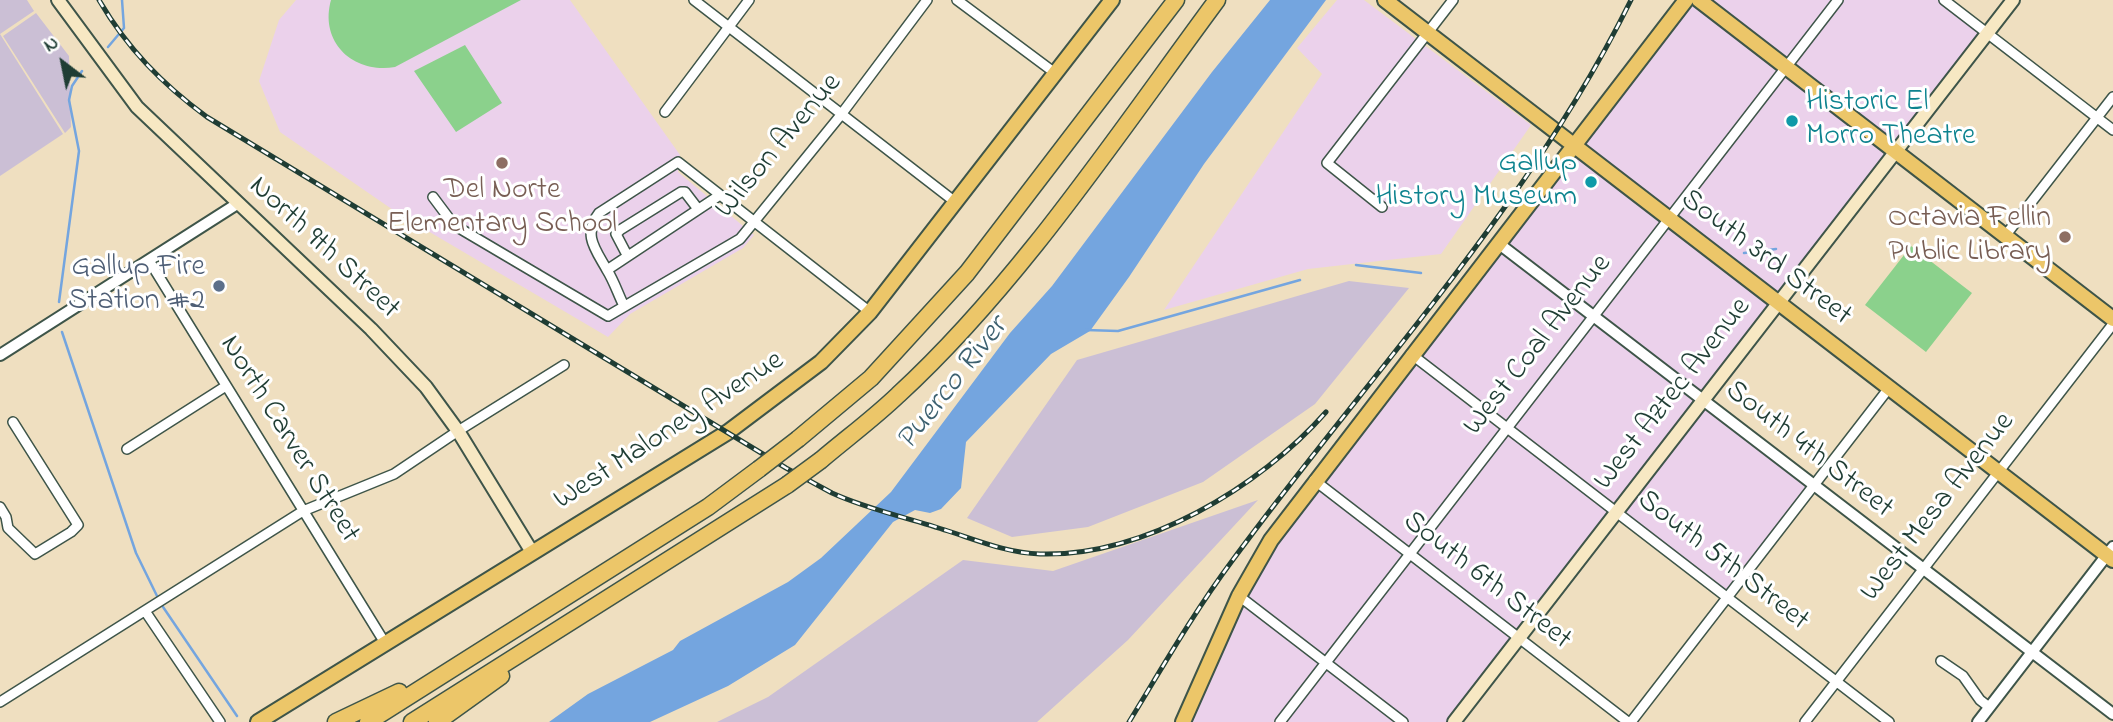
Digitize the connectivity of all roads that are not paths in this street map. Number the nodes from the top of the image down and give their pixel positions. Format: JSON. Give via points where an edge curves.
{"nodes":[{"id":1,"x":58,"y":0,"type":"edge"},
{"id":2,"x":694,"y":0,"type":"edge"},
{"id":3,"x":749,"y":0,"type":"edge"},
{"id":4,"x":927,"y":0,"type":"edge"},
{"id":5,"x":957,"y":0,"type":"edge"},
{"id":6,"x":1112,"y":0,"type":"edge"},
{"id":7,"x":1176,"y":0,"type":"edge"},
{"id":8,"x":1217,"y":0,"type":"edge"},
{"id":9,"x":1385,"y":0,"type":"edge"},
{"id":10,"x":1453,"y":0,"type":"edge"},
{"id":11,"x":1686,"y":0,"type":"edge"},
{"id":12,"x":1699,"y":0,"type":"edge"},
{"id":13,"x":1838,"y":0,"type":"edge"},
{"id":14,"x":1944,"y":0,"type":"edge"},
{"id":15,"x":2013,"y":0,"type":"edge"},
{"id":16,"x":729,"y":27,"type":"junction"},
{"id":17,"x":1428,"y":33,"type":"junction"},
{"id":18,"x":1987,"y":33,"type":"junction"},
{"id":19,"x":1786,"y":67,"type":"junction"},
{"id":20,"x":1055,"y":73,"type":"junction"},
{"id":21,"x":2113,"y":97,"type":"edge"},
{"id":22,"x":665,"y":112,"type":"dead end"},
{"id":23,"x":840,"y":116,"type":"junction"},
{"id":24,"x":2097,"y":118,"type":"junction"},
{"id":25,"x":2113,"y":130,"type":"edge"},
{"id":26,"x":1574,"y":145,"type":"junction"},
{"id":27,"x":1896,"y":152,"type":"junction"},
{"id":28,"x":720,"y":195,"type":"junction"},
{"id":29,"x":433,"y":197,"type":"dead end"},
{"id":30,"x":954,"y":201,"type":"junction"},
{"id":31,"x":237,"y":204,"type":"junction"},
{"id":32,"x":1382,"y":207,"type":"dead end"},
{"id":33,"x":698,"y":209,"type":"junction"},
{"id":34,"x":1668,"y":219,"type":"junction"},
{"id":35,"x":754,"y":222,"type":"junction"},
{"id":36,"x":2005,"y":236,"type":"junction"},
{"id":37,"x":1498,"y":243,"type":"junction"},
{"id":38,"x":627,"y":255,"type":"junction"},
{"id":39,"x":150,"y":262,"type":"junction"},
{"id":40,"x":607,"y":270,"type":"junction"},
{"id":41,"x":1779,"y":303,"type":"junction"},
{"id":42,"x":624,"y":306,"type":"junction"},
{"id":43,"x":870,"y":312,"type":"junction"},
{"id":44,"x":1593,"y":316,"type":"junction"},
{"id":45,"x":2113,"y":321,"type":"edge"},
{"id":46,"x":1412,"y":354,"type":"junction"},
{"id":47,"x":0,"y":355,"type":"edge"},
{"id":48,"x":564,"y":365,"type":"dead end"},
{"id":49,"x":226,"y":386,"type":"junction"},
{"id":50,"x":1889,"y":388,"type":"junction"},
{"id":51,"x":1703,"y":401,"type":"junction"},
{"id":52,"x":13,"y":422,"type":"dead end"},
{"id":53,"x":1506,"y":428,"type":"junction"},
{"id":54,"x":458,"y":431,"type":"junction"},
{"id":55,"x":127,"y":449,"type":"dead end"},
{"id":56,"x":1998,"y":472,"type":"junction"},
{"id":57,"x":1314,"y":480,"type":"junction"},
{"id":58,"x":1814,"y":486,"type":"junction"},
{"id":59,"x":0,"y":507,"type":"edge"},
{"id":60,"x":303,"y":511,"type":"junction"},
{"id":61,"x":1617,"y":512,"type":"junction"},
{"id":62,"x":4,"y":531,"type":"edge"},
{"id":63,"x":532,"y":552,"type":"junction"},
{"id":64,"x":1409,"y":554,"type":"junction"},
{"id":65,"x":2111,"y":554,"type":"edge"},
{"id":66,"x":1922,"y":570,"type":"junction"},
{"id":67,"x":619,"y":591,"type":"junction"},
{"id":68,"x":1240,"y":596,"type":"junction"},
{"id":69,"x":1727,"y":598,"type":"junction"},
{"id":70,"x":149,"y":609,"type":"junction"},
{"id":71,"x":1519,"y":638,"type":"junction"},
{"id":72,"x":385,"y":643,"type":"junction"},
{"id":73,"x":492,"y":645,"type":"junction"},
{"id":74,"x":2031,"y":653,"type":"junction"},
{"id":75,"x":1941,"y":661,"type":"dead end"},
{"id":76,"x":1326,"y":663,"type":"junction"},
{"id":77,"x":1836,"y":681,"type":"junction"},
{"id":78,"x":0,"y":702,"type":"edge"},
{"id":79,"x":1989,"y":707,"type":"junction"},
{"id":80,"x":2113,"y":714,"type":"edge"},
{"id":81,"x":220,"y":722,"type":"edge"},
{"id":82,"x":258,"y":722,"type":"edge"},
{"id":83,"x":336,"y":722,"type":"edge"},
{"id":84,"x":368,"y":722,"type":"edge"},
{"id":85,"x":412,"y":722,"type":"edge"},
{"id":86,"x":437,"y":722,"type":"edge"},
{"id":87,"x":1183,"y":722,"type":"edge"},
{"id":88,"x":1280,"y":722,"type":"edge"},
{"id":89,"x":1403,"y":722,"type":"edge"},
{"id":90,"x":1454,"y":722,"type":"edge"},
{"id":91,"x":1629,"y":722,"type":"edge"},
{"id":92,"x":1805,"y":722,"type":"edge"},
{"id":93,"x":1889,"y":722,"type":"edge"},
{"id":94,"x":1978,"y":722,"type":"edge"}],
"edges":[{"from":1,"to":31,"type":"main road","name":"North 9th Street","via":[[137,107]]},
{"from":2,"to":16,"type":"street"},
{"from":3,"to":16,"type":"street"},
{"from":4,"to":23,"type":"street","name":"Wilson Avenue"},
{"from":5,"to":20,"type":"street"},
{"from":6,"to":20,"type":"main road","name":"West Maloney Avenue"},
{"from":7,"to":73,"type":"highway","bridge":true,"via":[[967,273],[871,378],[708,507]]},
{"from":8,"to":67,"type":"highway","bridge":true,"via":[[980,310],[898,395],[787,485]]},
{"from":9,"to":17,"type":"main road","name":"South 3rd Street"},
{"from":10,"to":17,"type":"street"},
{"from":11,"to":26,"type":"main road"},
{"from":12,"to":19,"type":"main road"},
{"from":13,"to":19,"type":"street","name":"West Coal Avenue"},
{"from":14,"to":18,"type":"street"},
{"from":15,"to":18,"type":"main road","name":"West Aztec Avenue"},
{"from":16,"to":22,"type":"street"},
{"from":16,"to":23,"type":"street"},
{"from":17,"to":26,"type":"main road","name":"South 3rd Street"},
{"from":17,"to":32,"type":"street","via":[[1327,163]]},
{"from":18,"to":24,"type":"street"},
{"from":18,"to":27,"type":"main road","name":"West Aztec Avenue"},
{"from":19,"to":27,"type":"main road"},
{"from":19,"to":34,"type":"street","name":"West Coal Avenue"},
{"from":20,"to":30,"type":"main road","name":"West Maloney Avenue"},
{"from":21,"to":24,"type":"street"},
{"from":23,"to":30,"type":"street"},
{"from":23,"to":35,"type":"street","name":"Wilson Avenue"},
{"from":24,"to":25,"type":"street"},
{"from":24,"to":36,"type":"street"},
{"from":26,"to":34,"type":"main road","name":"South 3rd Street"},
{"from":26,"to":37,"type":"main road"},
{"from":27,"to":36,"type":"main road"},
{"from":27,"to":41,"type":"main road","name":"West Aztec Avenue"},
{"from":28,"to":33,"type":"street"},
{"from":28,"to":35,"type":"street"},
{"from":28,"to":40,"type":"street","via":[[678,162],[617,201],[591,226],[592,248]]},
{"from":29,"to":42,"type":"street","name":"Wilson Avenue","via":[[454,225],[608,316]]},
{"from":30,"to":43,"type":"main road","name":"West Maloney Avenue"},
{"from":31,"to":39,"type":"street"},
{"from":31,"to":54,"type":"main road","name":"North 9th Street","via":[[371,329],[426,387]]},
{"from":33,"to":38,"type":"street"},
{"from":33,"to":38,"type":"street","via":[[681,192],[620,230],[616,234]]},
{"from":34,"to":41,"type":"main road","name":"South 3rd Street"},
{"from":34,"to":44,"type":"street","name":"West Coal Avenue"},
{"from":35,"to":42,"type":"street","name":"Wilson Avenue","via":[[740,239]]},
{"from":35,"to":43,"type":"street"},
{"from":36,"to":45,"type":"main road"},
{"from":37,"to":44,"type":"street","name":"South 4th Street"},
{"from":37,"to":46,"type":"main road"},
{"from":38,"to":40,"type":"street"},
{"from":39,"to":47,"type":"street"},
{"from":39,"to":49,"type":"street","name":"North Carver Street"},
{"from":40,"to":42,"type":"street"},
{"from":41,"to":50,"type":"main road","name":"South 3rd Street"},
{"from":41,"to":51,"type":"main road","name":"West Aztec Avenue"},
{"from":43,"to":63,"type":"main road","name":"West Maloney Avenue","via":[[821,362],[773,401]]},
{"from":44,"to":51,"type":"street","name":"South 4th Street"},
{"from":44,"to":53,"type":"street","name":"West Coal Avenue"},
{"from":45,"to":56,"type":"street","name":"West Mesa Avenue"},
{"from":46,"to":53,"type":"street","name":"South 5th Street"},
{"from":46,"to":57,"type":"main road"},
{"from":48,"to":54,"type":"street"},
{"from":49,"to":55,"type":"street"},
{"from":49,"to":60,"type":"street","name":"North Carver Street"},
{"from":50,"to":56,"type":"main road","name":"South 3rd Street"},
{"from":50,"to":58,"type":"street"},
{"from":51,"to":58,"type":"street","name":"South 4th Street"},
{"from":51,"to":61,"type":"main road","name":"West Aztec Avenue"},
{"from":52,"to":62,"type":"street","via":[[78,525],[35,554]]},
{"from":53,"to":61,"type":"street","name":"South 5th Street"},
{"from":53,"to":64,"type":"street","name":"West Coal Avenue"},
{"from":54,"to":60,"type":"street","via":[[394,474]]},
{"from":54,"to":63,"type":"main road","name":"North 9th Street"},
{"from":56,"to":65,"type":"main road","name":"South 3rd Street"},
{"from":56,"to":66,"type":"street","name":"West Mesa Avenue"},
{"from":57,"to":64,"type":"street","name":"South 6th Street"},
{"from":57,"to":68,"type":"main road","via":[[1271,540]]},
{"from":58,"to":66,"type":"street","name":"South 4th Street"},
{"from":58,"to":69,"type":"street"},
{"from":59,"to":62,"type":"street","via":[[6,517]]},
{"from":60,"to":70,"type":"street"},
{"from":60,"to":72,"type":"street","name":"North Carver Street"},
{"from":61,"to":69,"type":"street","name":"South 5th Street"},
{"from":61,"to":71,"type":"main road","name":"West Aztec Avenue"},
{"from":63,"to":72,"type":"main road","name":"West Maloney Avenue"},
{"from":64,"to":71,"type":"street","name":"South 6th Street"},
{"from":64,"to":76,"type":"street","name":"West Coal Avenue"},
{"from":65,"to":74,"type":"street"},
{"from":66,"to":74,"type":"street"},
{"from":66,"to":77,"type":"street","name":"West Mesa Avenue"},
{"from":67,"to":85,"type":"highway"},
{"from":67,"to":86,"type":"highway"},
{"from":68,"to":76,"type":"street"},
{"from":68,"to":87,"type":"main road"},
{"from":69,"to":77,"type":"street","name":"South 5th Street"},
{"from":69,"to":91,"type":"street"},
{"from":70,"to":78,"type":"street"},
{"from":70,"to":81,"type":"street"},
{"from":71,"to":90,"type":"main road","name":"West Aztec Avenue"},
{"from":71,"to":91,"type":"street","name":"South 6th Street"},
{"from":72,"to":82,"type":"main road","name":"West Maloney Avenue"},
{"from":73,"to":83,"type":"highway"},
{"from":73,"to":84,"type":"highway"},
{"from":74,"to":79,"type":"street"},
{"from":74,"to":80,"type":"street"},
{"from":75,"to":79,"type":"street","via":[[1963,676]]},
{"from":76,"to":88,"type":"street","name":"West Coal Avenue"},
{"from":76,"to":89,"type":"street"},
{"from":77,"to":92,"type":"street","name":"West Mesa Avenue"},
{"from":77,"to":93,"type":"street"},
{"from":79,"to":94,"type":"street"}]}
